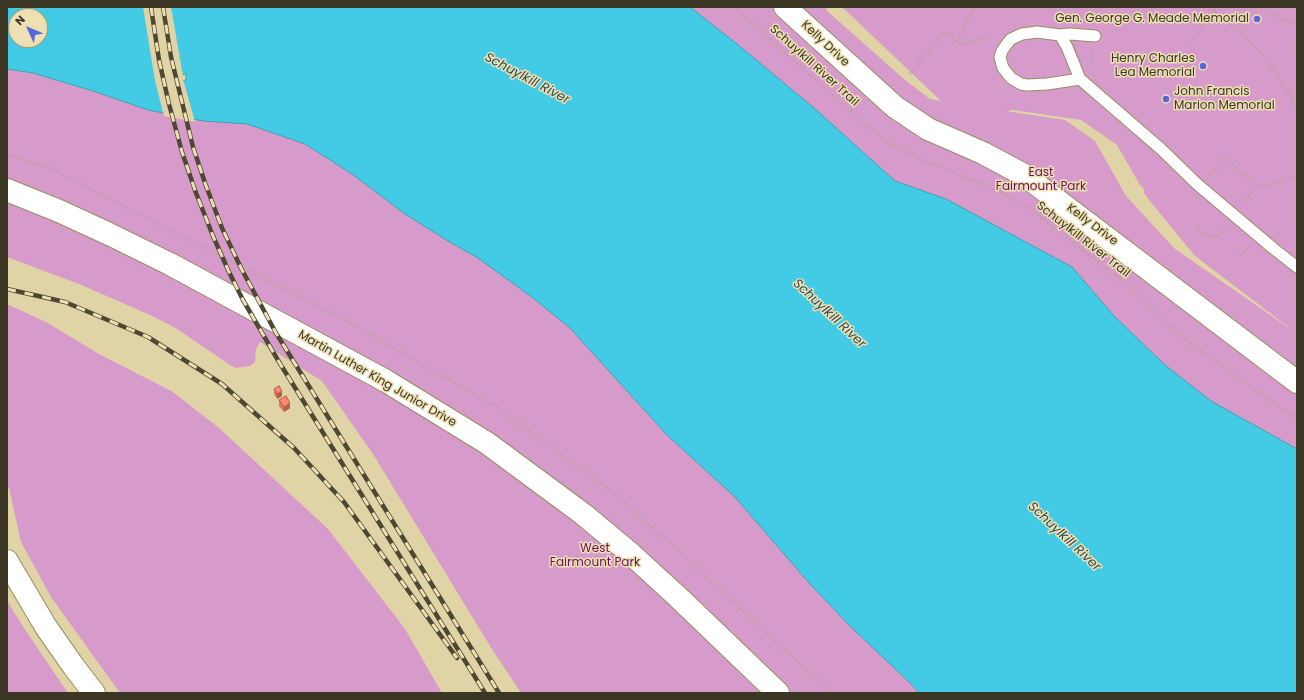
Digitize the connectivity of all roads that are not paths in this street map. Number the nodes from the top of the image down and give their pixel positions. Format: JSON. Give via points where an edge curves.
{"nodes":[{"id":1,"x":785,"y":7,"type":"edge"},
{"id":2,"x":1060,"y":35,"type":"junction"},
{"id":3,"x":1095,"y":36,"type":"road end"},
{"id":4,"x":1080,"y":79,"type":"junction"},
{"id":5,"x":7,"y":190,"type":"edge"},
{"id":6,"x":1297,"y":267,"type":"edge"},
{"id":7,"x":1297,"y":382,"type":"edge"},
{"id":8,"x":7,"y":561,"type":"edge"},
{"id":9,"x":94,"y":693,"type":"edge"},
{"id":10,"x":778,"y":693,"type":"edge"}],
"edges":[{"from":1,"to":7,"type":"main road","name":"Kelly Drive","via":[[895,107],[928,129],[1024,174]]},
{"from":2,"to":3,"type":"lane"},
{"from":2,"to":4,"type":"lane"},
{"from":2,"to":4,"type":"lane","via":[[1037,32],[1016,36],[1006,45],[1000,57],[1003,68],[1016,81],[1027,85]]},
{"from":4,"to":6,"type":"lane","via":[[1197,184]]},
{"from":5,"to":10,"type":"main road","name":"Martin Luther King Junior Drive","via":[[59,211],[170,264],[386,381],[487,444],[583,514],[631,554]]},
{"from":8,"to":9,"type":"main road","via":[[46,627]]}]}
